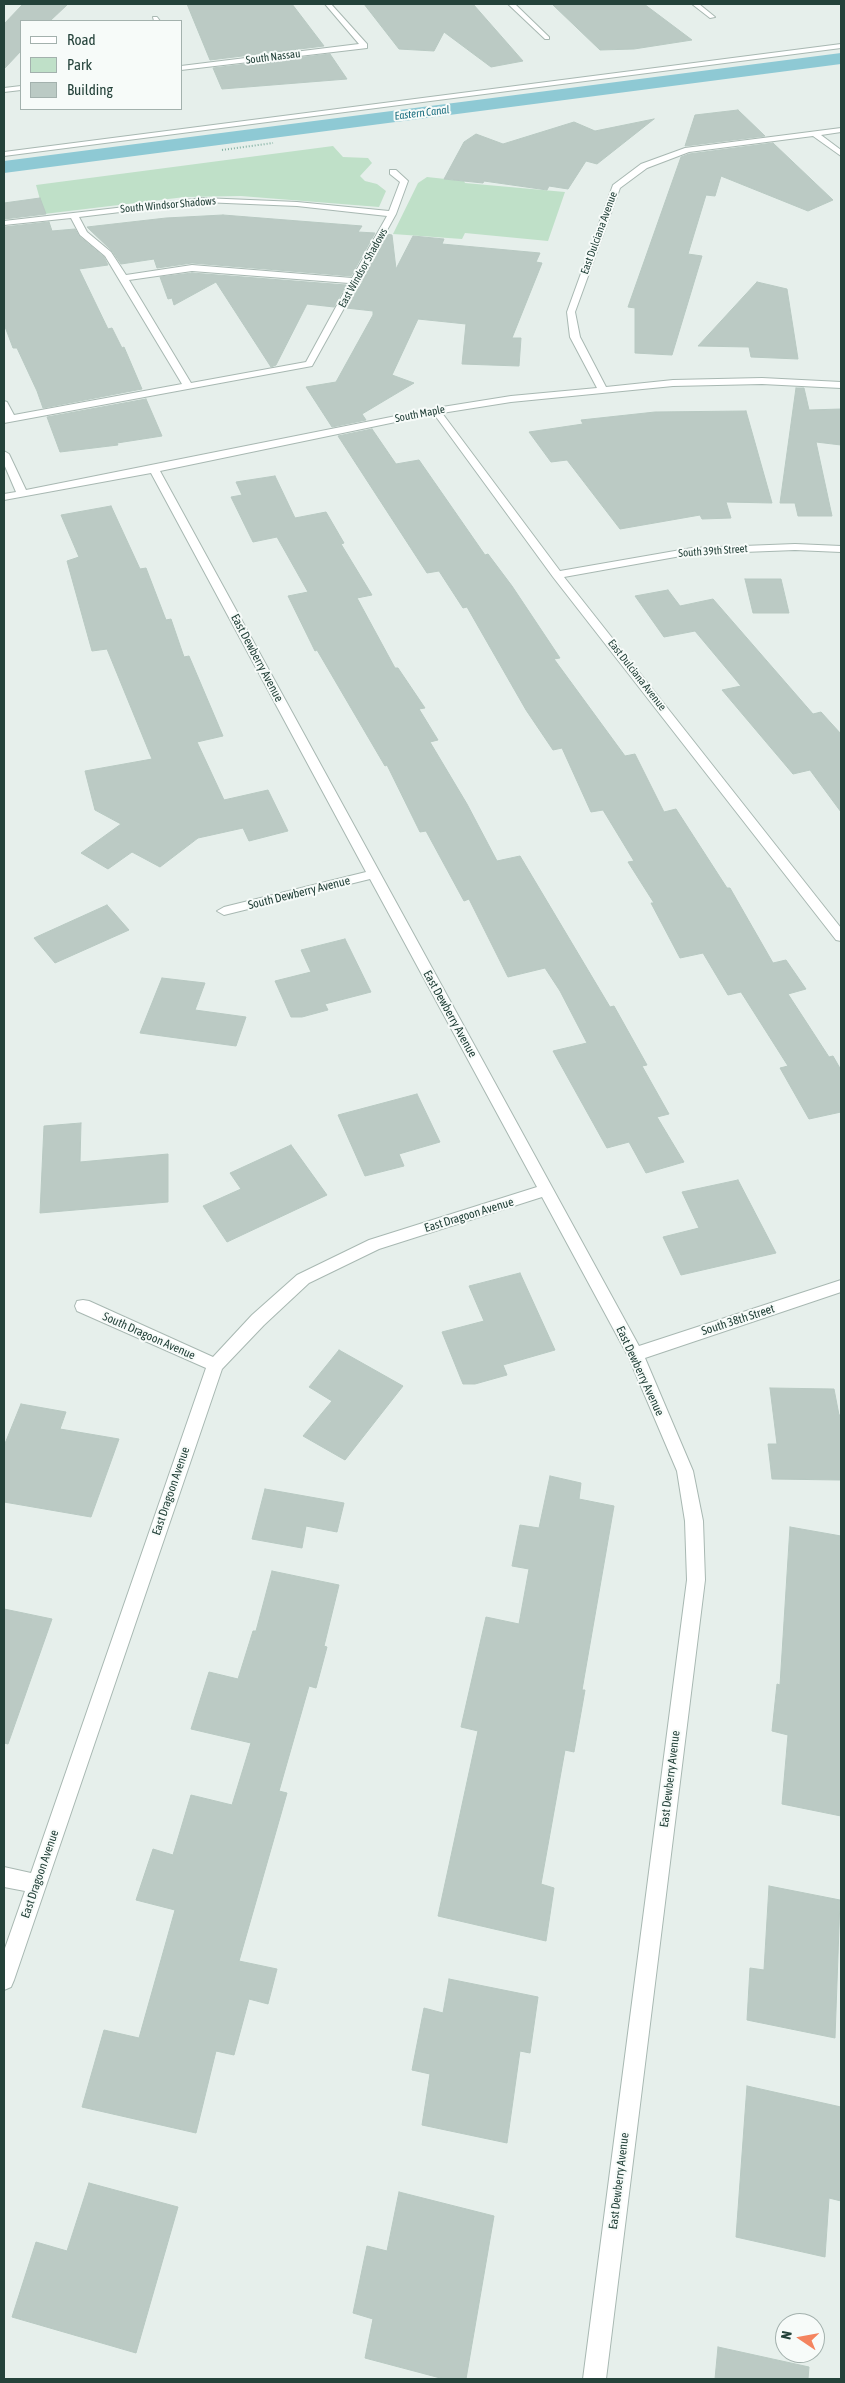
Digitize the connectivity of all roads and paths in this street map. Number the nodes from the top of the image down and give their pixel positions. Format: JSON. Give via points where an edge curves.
{"nodes":[{"id":1,"x":328,"y":4,"type":"edge"},
{"id":2,"x":511,"y":4,"type":"edge"},
{"id":3,"x":695,"y":4,"type":"edge"},
{"id":4,"x":712,"y":17,"type":"dead end"},
{"id":5,"x":546,"y":38,"type":"dead end"},
{"id":6,"x":841,"y":46,"type":"edge"},
{"id":7,"x":182,"y":66,"type":"edge"},
{"id":8,"x":20,"y":88,"type":"edge"},
{"id":9,"x":4,"y":90,"type":"edge"},
{"id":10,"x":841,"y":130,"type":"edge"},
{"id":11,"x":814,"y":133,"type":"junction"},
{"id":12,"x":4,"y":154,"type":"edge"},
{"id":13,"x":841,"y":154,"type":"edge"},
{"id":14,"x":393,"y":172,"type":"dead end"},
{"id":15,"x":392,"y":214,"type":"junction"},
{"id":16,"x":74,"y":215,"type":"junction"},
{"id":17,"x":4,"y":223,"type":"edge"},
{"id":18,"x":124,"y":278,"type":"junction"},
{"id":19,"x":357,"y":281,"type":"junction"},
{"id":20,"x":841,"y":385,"type":"edge"},
{"id":21,"x":188,"y":386,"type":"junction"},
{"id":22,"x":603,"y":390,"type":"junction"},
{"id":23,"x":4,"y":404,"type":"edge"},
{"id":24,"x":436,"y":411,"type":"junction"},
{"id":25,"x":7,"y":420,"type":"edge"},
{"id":26,"x":4,"y":454,"type":"edge"},
{"id":27,"x":154,"y":469,"type":"junction"},
{"id":28,"x":22,"y":494,"type":"junction"},
{"id":29,"x":4,"y":497,"type":"edge"},
{"id":30,"x":841,"y":549,"type":"edge"},
{"id":31,"x":557,"y":575,"type":"junction"},
{"id":32,"x":374,"y":874,"type":"junction"},
{"id":33,"x":224,"y":911,"type":"dead end"},
{"id":34,"x":841,"y":937,"type":"edge"},
{"id":35,"x":547,"y":1190,"type":"junction"},
{"id":36,"x":841,"y":1286,"type":"edge"},
{"id":37,"x":83,"y":1306,"type":"dead end"},
{"id":38,"x":635,"y":1354,"type":"junction"},
{"id":39,"x":215,"y":1365,"type":"junction"},
{"id":40,"x":4,"y":1877,"type":"edge"},
{"id":41,"x":37,"y":1884,"type":"junction"},
{"id":42,"x":4,"y":1980,"type":"edge"},
{"id":43,"x":594,"y":2379,"type":"edge"}],
"edges":[{"from":1,"to":7,"type":"street","name":"South Nassau","via":[[364,46]]},
{"from":2,"to":5,"type":"street"},
{"from":3,"to":4,"type":"street"},
{"from":6,"to":12,"type":"street"},
{"from":8,"to":9,"type":"street"},
{"from":10,"to":11,"type":"street"},
{"from":11,"to":13,"type":"street"},
{"from":11,"to":22,"type":"street","name":"East Dulciana Avenue","via":[[688,150],[644,166],[616,186],[571,312],[575,336]]},
{"from":14,"to":15,"type":"street","name":"East Windsor Shadows","via":[[404,181]]},
{"from":15,"to":16,"type":"street","name":"South Windsor Shadows","via":[[297,204],[203,200]]},
{"from":15,"to":19,"type":"street","name":"East Windsor Shadows"},
{"from":16,"to":17,"type":"street","name":"South Windsor Shadows"},
{"from":16,"to":18,"type":"street","via":[[83,233],[108,254]]},
{"from":18,"to":19,"type":"street","via":[[192,268]]},
{"from":18,"to":21,"type":"street"},
{"from":19,"to":21,"type":"street","name":"East Windsor Shadows","via":[[309,364]]},
{"from":20,"to":22,"type":"street","name":"South Maple","via":[[752,381],[673,383]]},
{"from":21,"to":25,"type":"street"},
{"from":22,"to":24,"type":"street","name":"South Maple","via":[[511,399]]},
{"from":23,"to":25,"type":"street"},
{"from":24,"to":27,"type":"street","name":"South Maple"},
{"from":24,"to":31,"type":"street","name":"East Dulciana Avenue"},
{"from":26,"to":28,"type":"street"},
{"from":27,"to":28,"type":"street","name":"South Maple"},
{"from":27,"to":32,"type":"street","name":"East Dewberry Avenue"},
{"from":28,"to":29,"type":"street","name":"South Maple"},
{"from":30,"to":31,"type":"street","name":"South 39th Street","via":[[795,547],[692,551]]},
{"from":31,"to":34,"type":"street","name":"East Dulciana Avenue"},
{"from":32,"to":33,"type":"street","name":"South Dewberry Avenue"},
{"from":32,"to":35,"type":"street","name":"East Dewberry Avenue"},
{"from":35,"to":38,"type":"street","name":"East Dewberry Avenue"},
{"from":35,"to":39,"type":"street","name":"East Dragoon Avenue","via":[[374,1244],[303,1279]]},
{"from":36,"to":38,"type":"street","name":"South 38th Street"},
{"from":37,"to":39,"type":"street","name":"South Dragoon Avenue"},
{"from":38,"to":43,"type":"street","name":"East Dewberry Avenue","via":[[685,1471],[694,1521],[696,1580]]},
{"from":39,"to":41,"type":"street","name":"East Dragoon Avenue"},
{"from":40,"to":41,"type":"street"},
{"from":41,"to":42,"type":"street","name":"East Dragoon Avenue"}]}
